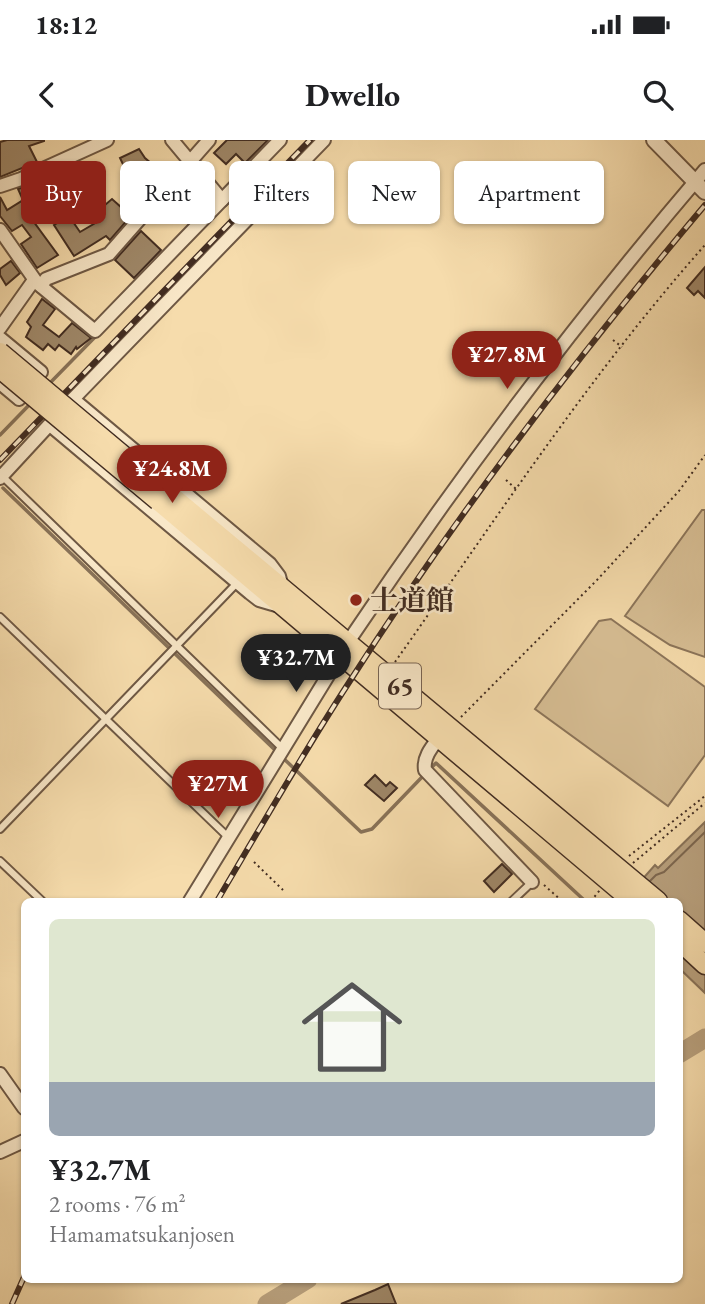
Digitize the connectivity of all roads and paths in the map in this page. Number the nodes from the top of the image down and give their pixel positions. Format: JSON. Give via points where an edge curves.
{"nodes":[{"id":1,"x":107,"y":140,"type":"edge"},
{"id":2,"x":172,"y":140,"type":"edge"},
{"id":3,"x":209,"y":140,"type":"edge"},
{"id":4,"x":280,"y":140,"type":"edge"},
{"id":5,"x":324,"y":140,"type":"edge"},
{"id":6,"x":654,"y":140,"type":"edge"},
{"id":7,"x":189,"y":161,"type":"joint"},
{"id":8,"x":702,"y":181,"type":"edge"},
{"id":9,"x":0,"y":187,"type":"edge"},
{"id":10,"x":215,"y":192,"type":"edge"},
{"id":11,"x":222,"y":200,"type":"junction"},
{"id":12,"x":135,"y":224,"type":"edge"},
{"id":13,"x":0,"y":230,"type":"edge"},
{"id":14,"x":705,"y":244,"type":"edge"},
{"id":15,"x":38,"y":283,"type":"junction"},
{"id":16,"x":0,"y":328,"type":"edge"},
{"id":17,"x":0,"y":338,"type":"edge"},
{"id":18,"x":613,"y":340,"type":"dead end"},
{"id":19,"x":622,"y":347,"type":"junction"},
{"id":20,"x":0,"y":352,"type":"edge"},
{"id":21,"x":0,"y":369,"type":"edge"},
{"id":22,"x":0,"y":383,"type":"edge"},
{"id":23,"x":73,"y":399,"type":"junction"},
{"id":24,"x":50,"y":425,"type":"junction"},
{"id":25,"x":705,"y":456,"type":"edge"},
{"id":26,"x":1,"y":477,"type":"edge"},
{"id":27,"x":506,"y":480,"type":"dead end"},
{"id":28,"x":517,"y":490,"type":"junction"},
{"id":29,"x":162,"y":496,"type":"junction"},
{"id":30,"x":238,"y":582,"type":"junction"},
{"id":31,"x":283,"y":598,"type":"junction"},
{"id":32,"x":0,"y":617,"type":"edge"},
{"id":33,"x":174,"y":649,"type":"junction"},
{"id":34,"x":344,"y":649,"type":"junction"},
{"id":35,"x":387,"y":674,"type":"junction"},
{"id":36,"x":106,"y":720,"type":"junction"},
{"id":37,"x":439,"y":729,"type":"junction"},
{"id":38,"x":280,"y":752,"type":"junction"},
{"id":39,"x":705,"y":796,"type":"edge"},
{"id":40,"x":705,"y":803,"type":"edge"},
{"id":41,"x":0,"y":830,"type":"edge"},
{"id":42,"x":228,"y":837,"type":"junction"},
{"id":43,"x":0,"y":860,"type":"edge"},
{"id":44,"x":254,"y":862,"type":"dead end"},
{"id":45,"x":623,"y":881,"type":"edge"},
{"id":46,"x":532,"y":882,"type":"junction"},
{"id":47,"x":283,"y":890,"type":"dead end"},
{"id":48,"x":39,"y":898,"type":"edge"},
{"id":49,"x":192,"y":898,"type":"edge"},
{"id":50,"x":515,"y":898,"type":"edge"},
{"id":51,"x":559,"y":898,"type":"edge"},
{"id":52,"x":596,"y":898,"type":"edge"},
{"id":53,"x":652,"y":898,"type":"edge"},
{"id":54,"x":683,"y":924,"type":"edge"},
{"id":55,"x":705,"y":943,"type":"edge"},
{"id":56,"x":683,"y":946,"type":"edge"},
{"id":57,"x":705,"y":965,"type":"edge"},
{"id":58,"x":0,"y":1074,"type":"edge"},
{"id":59,"x":21,"y":1104,"type":"edge"},
{"id":60,"x":21,"y":1142,"type":"edge"},
{"id":61,"x":0,"y":1152,"type":"edge"}],
"edges":[{"from":1,"to":9,"type":"street"},
{"from":2,"to":7,"type":"street"},
{"from":3,"to":7,"type":"street"},
{"from":4,"to":11,"type":"street"},
{"from":5,"to":23,"type":"street"},
{"from":6,"to":8,"type":"street"},
{"from":8,"to":34,"type":"street","via":[[584,316],[428,526]]},
{"from":10,"to":11,"type":"street"},
{"from":11,"to":15,"type":"street","via":[[95,331]]},
{"from":12,"to":15,"type":"street","via":[[109,254]]},
{"from":13,"to":15,"type":"street"},
{"from":14,"to":19,"type":"path"},
{"from":15,"to":16,"type":"street"},
{"from":17,"to":22,"type":"street","via":[[41,372],[19,399]]},
{"from":18,"to":19,"type":"path"},
{"from":19,"to":28,"type":"path"},
{"from":20,"to":29,"type":"main road","number":"65","bridge":true},
{"from":21,"to":29,"type":"main road","number":"65","bridge":true},
{"from":23,"to":24,"type":"street"},
{"from":23,"to":31,"type":"street","via":[[270,564],[279,576]]},
{"from":24,"to":26,"type":"street"},
{"from":24,"to":30,"type":"street"},
{"from":25,"to":37,"type":"path","via":[[597,580]]},
{"from":26,"to":33,"type":"lane"},
{"from":27,"to":28,"type":"path"},
{"from":28,"to":35,"type":"path"},
{"from":29,"to":31,"type":"main road","number":"65"},
{"from":30,"to":31,"type":"street","via":[[259,600]]},
{"from":30,"to":33,"type":"lane"},
{"from":31,"to":34,"type":"main road","number":"65"},
{"from":32,"to":36,"type":"lane"},
{"from":33,"to":36,"type":"lane"},
{"from":33,"to":38,"type":"lane"},
{"from":34,"to":35,"type":"main road","number":"65"},
{"from":34,"to":37,"type":"main road","number":"65"},
{"from":34,"to":38,"type":"street"},
{"from":35,"to":37,"type":"main road","number":"65"},
{"from":36,"to":41,"type":"lane"},
{"from":36,"to":42,"type":"lane"},
{"from":37,"to":45,"type":"main road","number":"65"},
{"from":37,"to":46,"type":"street","via":[[425,770]]},
{"from":38,"to":42,"type":"street"},
{"from":39,"to":45,"type":"path"},
{"from":40,"to":45,"type":"path"},
{"from":42,"to":49,"type":"street"},
{"from":43,"to":48,"type":"lane"},
{"from":44,"to":47,"type":"path"},
{"from":45,"to":52,"type":"path"},
{"from":45,"to":53,"type":"main road","number":"65"},
{"from":46,"to":50,"type":"lane"},
{"from":46,"to":51,"type":"path","via":[[540,882]]},
{"from":54,"to":55,"type":"main road"},
{"from":56,"to":57,"type":"main road"},
{"from":58,"to":59,"type":"street"},
{"from":60,"to":61,"type":"street"}]}
